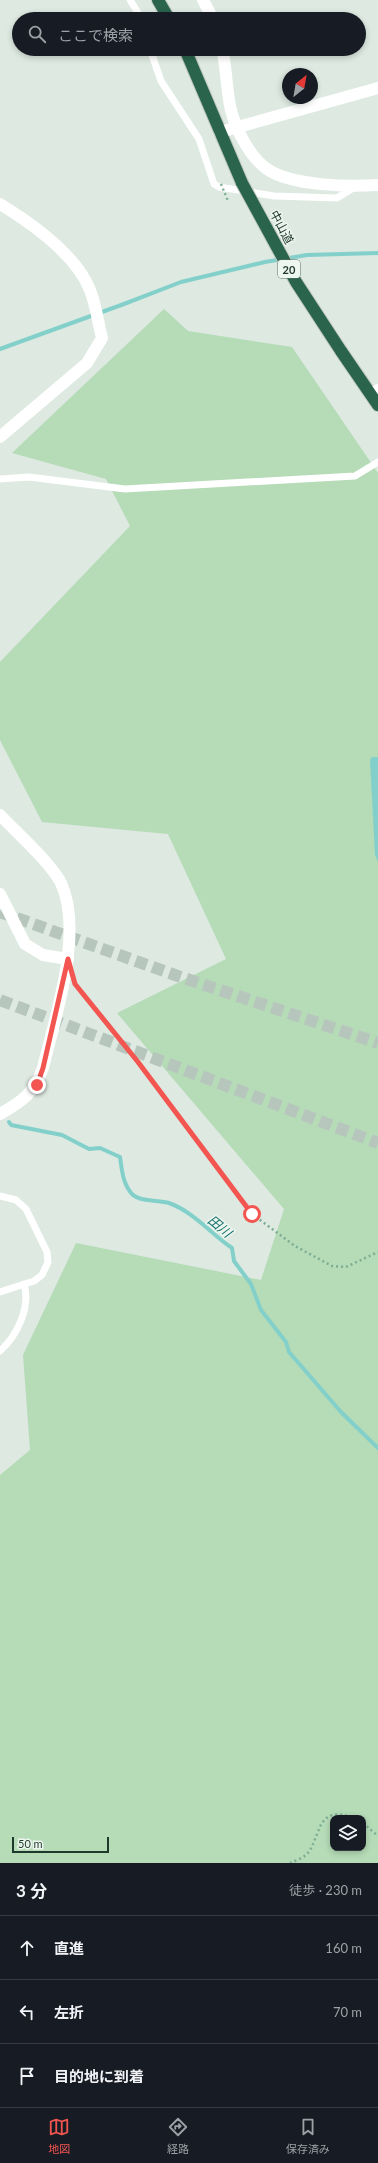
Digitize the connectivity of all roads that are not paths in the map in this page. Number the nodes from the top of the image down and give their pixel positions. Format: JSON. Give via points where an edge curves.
{"nodes":[{"id":1,"x":130,"y":0,"type":"edge"},
{"id":2,"x":158,"y":0,"type":"edge"},
{"id":3,"x":203,"y":0,"type":"edge"},
{"id":4,"x":138,"y":12,"type":"edge"},
{"id":5,"x":165,"y":12,"type":"edge"},
{"id":6,"x":209,"y":12,"type":"edge"},
{"id":7,"x":152,"y":56,"type":"edge"},
{"id":8,"x":188,"y":56,"type":"edge"},
{"id":9,"x":223,"y":56,"type":"edge"},
{"id":10,"x":378,"y":88,"type":"edge"},
{"id":11,"x":236,"y":127,"type":"junction"},
{"id":12,"x":220,"y":132,"type":"junction"},
{"id":13,"x":378,"y":185,"type":"edge"},
{"id":14,"x":357,"y":186,"type":"junction"},
{"id":15,"x":0,"y":204,"type":"edge"},
{"id":16,"x":375,"y":392,"type":"edge"},
{"id":17,"x":378,"y":405,"type":"edge"},
{"id":18,"x":0,"y":437,"type":"edge"},
{"id":19,"x":378,"y":462,"type":"edge"},
{"id":20,"x":0,"y":479,"type":"edge"},
{"id":21,"x":0,"y":815,"type":"edge"},
{"id":22,"x":0,"y":894,"type":"edge"},
{"id":23,"x":68,"y":959,"type":"junction"},
{"id":24,"x":0,"y":1114,"type":"edge"},
{"id":25,"x":0,"y":1196,"type":"edge"},
{"id":26,"x":24,"y":1284,"type":"junction"},
{"id":27,"x":0,"y":1292,"type":"edge"},
{"id":28,"x":0,"y":1351,"type":"edge"}],
"edges":[{"from":1,"to":4,"type":"lane"},
{"from":2,"to":5,"type":"highway"},
{"from":3,"to":6,"type":"street"},
{"from":7,"to":14,"type":"lane","via":[[161,81],[199,139],[214,184],[274,196],[337,198]]},
{"from":8,"to":12,"type":"highway","name":"中山道","number":"20"},
{"from":9,"to":11,"type":"street","via":[[230,109]]},
{"from":10,"to":11,"type":"street"},
{"from":11,"to":12,"type":"street"},
{"from":11,"to":14,"type":"street","via":[[251,152],[267,169],[282,176],[319,184]]},
{"from":12,"to":16,"type":"highway","name":"中山道","number":"20","bridge":true,"via":[[242,183],[296,282],[341,351]]},
{"from":13,"to":14,"type":"street"},
{"from":15,"to":18,"type":"street","via":[[33,224],[64,252],[90,290],[102,338],[87,363]]},
{"from":16,"to":17,"type":"highway","name":"中山道","number":"20"},
{"from":19,"to":20,"type":"lane","via":[[355,476],[125,489],[29,477]]},
{"from":21,"to":23,"type":"street","via":[[40,856],[60,883],[68,912]]},
{"from":22,"to":23,"type":"street","via":[[25,944],[43,954]]},
{"from":23,"to":24,"type":"street","via":[[37,1085],[19,1103]]},
{"from":25,"to":26,"type":"lane","via":[[16,1200],[26,1209],[47,1252],[48,1262],[42,1275]]},
{"from":26,"to":27,"type":"lane"},
{"from":26,"to":28,"type":"lane","via":[[25,1309],[11,1342]]}]}
